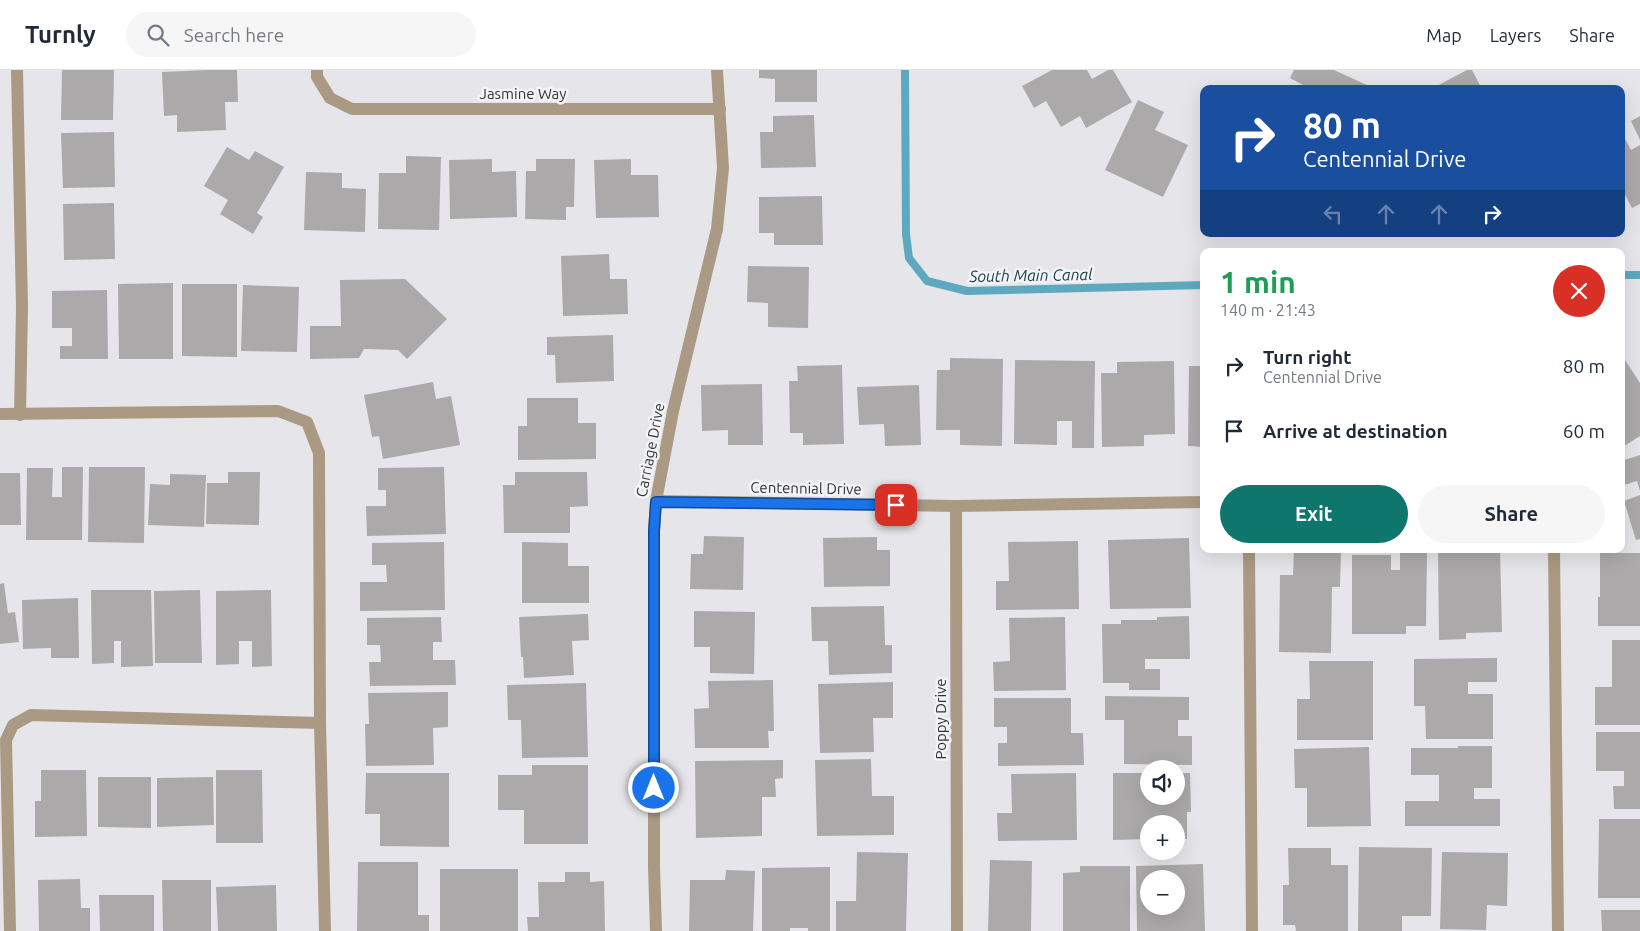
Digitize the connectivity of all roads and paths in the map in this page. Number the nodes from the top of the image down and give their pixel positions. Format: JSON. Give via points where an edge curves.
{"nodes":[{"id":1,"x":17,"y":70,"type":"edge"},
{"id":2,"x":316,"y":70,"type":"edge"},
{"id":3,"x":717,"y":70,"type":"edge"},
{"id":4,"x":720,"y":109,"type":"junction"},
{"id":5,"x":0,"y":414,"type":"edge"},
{"id":6,"x":20,"y":415,"type":"junction"},
{"id":7,"x":656,"y":502,"type":"junction"},
{"id":8,"x":1200,"y":502,"type":"edge"},
{"id":9,"x":956,"y":506,"type":"junction"},
{"id":10,"x":1249,"y":553,"type":"edge"},
{"id":11,"x":1554,"y":553,"type":"edge"},
{"id":12,"x":320,"y":723,"type":"junction"},
{"id":13,"x":10,"y":931,"type":"edge"},
{"id":14,"x":325,"y":931,"type":"edge"},
{"id":15,"x":656,"y":931,"type":"edge"},
{"id":16,"x":957,"y":931,"type":"edge"},
{"id":17,"x":1252,"y":931,"type":"edge"},
{"id":18,"x":1558,"y":931,"type":"edge"}],
"edges":[{"from":1,"to":6,"type":"street","via":[[22,307]]},
{"from":2,"to":4,"type":"street","name":"Jasmine Way","via":[[330,98],[352,109]]},
{"from":3,"to":4,"type":"street","name":"Carriage Drive"},
{"from":4,"to":7,"type":"street","name":"Carriage Drive","via":[[723,168],[717,229],[673,411]]},
{"from":5,"to":6,"type":"street"},
{"from":6,"to":12,"type":"street","via":[[278,411],[307,422],[319,453]]},
{"from":7,"to":9,"type":"street","name":"Centennial Drive"},
{"from":7,"to":15,"type":"street","name":"Carriage Drive"},
{"from":8,"to":9,"type":"street","name":"Centennial Drive"},
{"from":9,"to":16,"type":"street","name":"Poppy Drive"},
{"from":10,"to":17,"type":"street"},
{"from":11,"to":18,"type":"street"},
{"from":12,"to":13,"type":"street","via":[[31,715],[13,725],[6,740]]},
{"from":12,"to":14,"type":"street"}]}
